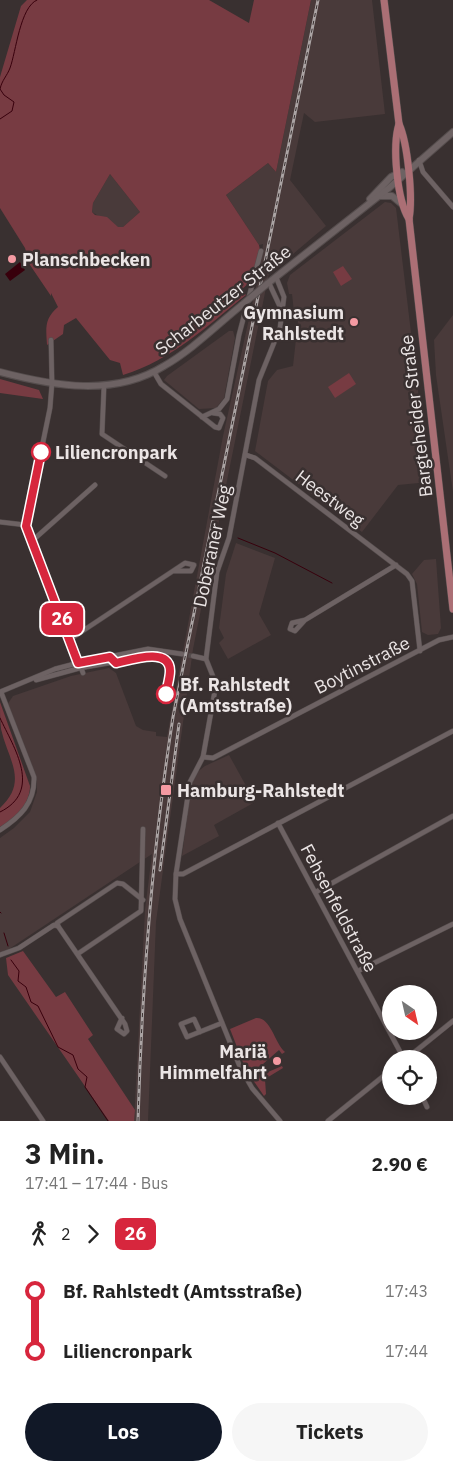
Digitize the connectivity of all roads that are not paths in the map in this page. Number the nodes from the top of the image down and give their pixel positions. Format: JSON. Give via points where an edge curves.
{"nodes":[{"id":1,"x":384,"y":0,"type":"edge"},
{"id":2,"x":398,"y":124,"type":"junction"},
{"id":3,"x":453,"y":132,"type":"edge"},
{"id":4,"x":419,"y":160,"type":"junction"},
{"id":5,"x":407,"y":169,"type":"junction"},
{"id":6,"x":399,"y":176,"type":"junction"},
{"id":7,"x":378,"y":197,"type":"junction"},
{"id":8,"x":367,"y":203,"type":"junction"},
{"id":9,"x":403,"y":205,"type":"junction"},
{"id":10,"x":453,"y":206,"type":"edge"},
{"id":11,"x":409,"y":219,"type":"junction"},
{"id":12,"x":261,"y":251,"type":"dead end"},
{"id":13,"x":276,"y":277,"type":"junction"},
{"id":14,"x":268,"y":284,"type":"junction"},
{"id":15,"x":282,"y":312,"type":"junction"},
{"id":16,"x":50,"y":340,"type":"dead end"},
{"id":17,"x":0,"y":372,"type":"edge"},
{"id":18,"x":154,"y":372,"type":"junction"},
{"id":19,"x":52,"y":383,"type":"junction"},
{"id":20,"x":104,"y":386,"type":"junction"},
{"id":21,"x":213,"y":412,"type":"junction"},
{"id":22,"x":202,"y":417,"type":"junction"},
{"id":23,"x":246,"y":455,"type":"junction"},
{"id":24,"x":165,"y":476,"type":"dead end"},
{"id":25,"x":95,"y":485,"type":"dead end"},
{"id":26,"x":0,"y":522,"type":"edge"},
{"id":27,"x":26,"y":526,"type":"junction"},
{"id":28,"x":32,"y":541,"type":"junction"},
{"id":29,"x":396,"y":565,"type":"junction"},
{"id":30,"x":174,"y":571,"type":"dead end"},
{"id":31,"x":453,"y":609,"type":"edge"},
{"id":32,"x":305,"y":620,"type":"dead end"},
{"id":33,"x":453,"y":637,"type":"edge"},
{"id":34,"x":69,"y":640,"type":"junction"},
{"id":35,"x":420,"y":651,"type":"junction"},
{"id":36,"x":182,"y":654,"type":"tunnel mouth"},
{"id":37,"x":193,"y":656,"type":"tunnel mouth"},
{"id":38,"x":161,"y":657,"type":"dead end"},
{"id":39,"x":206,"y":659,"type":"junction"},
{"id":40,"x":113,"y":660,"type":"junction"},
{"id":41,"x":78,"y":663,"type":"junction"},
{"id":42,"x":81,"y":671,"type":"junction"},
{"id":43,"x":32,"y":680,"type":"junction"},
{"id":44,"x":1,"y":692,"type":"edge"},
{"id":45,"x":453,"y":731,"type":"edge"},
{"id":46,"x":203,"y":757,"type":"junction"},
{"id":47,"x":453,"y":816,"type":"edge"},
{"id":48,"x":278,"y":824,"type":"junction"},
{"id":49,"x":143,"y":829,"type":"dead end"},
{"id":50,"x":0,"y":830,"type":"edge"},
{"id":51,"x":176,"y":874,"type":"junction"},
{"id":52,"x":316,"y":892,"type":"junction"},
{"id":53,"x":143,"y":900,"type":"junction"},
{"id":54,"x":453,"y":924,"type":"edge"},
{"id":55,"x":58,"y":926,"type":"junction"},
{"id":56,"x":79,"y":953,"type":"junction"},
{"id":57,"x":0,"y":955,"type":"edge"},
{"id":58,"x":358,"y":971,"type":"junction"},
{"id":59,"x":122,"y":1018,"type":"dead end"},
{"id":60,"x":453,"y":1021,"type":"edge"},
{"id":61,"x":222,"y":1023,"type":"junction"},
{"id":62,"x":200,"y":1032,"type":"junction"},
{"id":63,"x":400,"y":1050,"type":"edge"},
{"id":64,"x":416,"y":1050,"type":"edge"},
{"id":65,"x":0,"y":1057,"type":"edge"},
{"id":66,"x":382,"y":1077,"type":"edge"},
{"id":67,"x":43,"y":1121,"type":"edge"},
{"id":68,"x":280,"y":1121,"type":"edge"},
{"id":69,"x":328,"y":1121,"type":"edge"}],
"edges":[{"from":1,"to":2,"type":"main road","name":"Bargteheider Straße"},
{"from":2,"to":5,"type":"main road","name":"Bargteheider Straße","via":[[404,135]]},
{"from":2,"to":6,"type":"main road","name":"Bargteheider Straße","via":[[395,137]]},
{"from":3,"to":4,"type":"main road","name":"Scharbeutzer Straße"},
{"from":4,"to":5,"type":"main road","name":"Scharbeutzer Straße"},
{"from":4,"to":10,"type":"street","via":[[423,172]]},
{"from":5,"to":6,"type":"main road","name":"Scharbeutzer Straße"},
{"from":5,"to":11,"type":"main road","name":"Bargteheider Straße"},
{"from":6,"to":7,"type":"main road","name":"Scharbeutzer Straße"},
{"from":6,"to":8,"type":"main road","name":"Scharbeutzer Straße","via":[[387,181]]},
{"from":6,"to":9,"type":"main road","name":"Bargteheider Straße"},
{"from":7,"to":8,"type":"main road","name":"Scharbeutzer Straße"},
{"from":7,"to":9,"type":"main road","via":[[392,196]]},
{"from":8,"to":13,"type":"main road","name":"Scharbeutzer Straße"},
{"from":9,"to":11,"type":"main road","name":"Bargteheider Straße"},
{"from":11,"to":31,"type":"main road","name":"Bargteheider Straße"},
{"from":12,"to":21,"type":"street","via":[[239,335],[227,399]]},
{"from":13,"to":14,"type":"main road","name":"Scharbeutzer Straße"},
{"from":13,"to":15,"type":"street","name":"Doberaner Weg","via":[[283,294]]},
{"from":14,"to":15,"type":"street"},
{"from":14,"to":18,"type":"main road","name":"Scharbeutzer Straße","bridge":true,"via":[[172,362]]},
{"from":15,"to":23,"type":"street","name":"Doberaner Weg","via":[[277,339],[259,380]]},
{"from":16,"to":19,"type":"street"},
{"from":17,"to":19,"type":"main road","name":"Scharbeutzer Straße"},
{"from":18,"to":20,"type":"main road","name":"Scharbeutzer Straße","via":[[136,380]]},
{"from":18,"to":22,"type":"street","via":[[161,384]]},
{"from":19,"to":20,"type":"main road","name":"Scharbeutzer Straße"},
{"from":19,"to":27,"type":"street","via":[[48,424]]},
{"from":20,"to":24,"type":"street","via":[[102,434]]},
{"from":21,"to":22,"type":"street"},
{"from":21,"to":22,"type":"street","via":[[223,418],[219,428]]},
{"from":23,"to":29,"type":"street","name":"Heestweg","via":[[255,458]]},
{"from":23,"to":39,"type":"street","name":"Doberaner Weg","via":[[217,572]]},
{"from":25,"to":28,"type":"street"},
{"from":26,"to":27,"type":"street"},
{"from":27,"to":28,"type":"street"},
{"from":28,"to":34,"type":"street"},
{"from":29,"to":32,"type":"street"},
{"from":29,"to":35,"type":"street","name":"Heestweg","via":[[412,581]]},
{"from":30,"to":34,"type":"street"},
{"from":33,"to":35,"type":"street","name":"Boytinstraße","via":[[439,640]]},
{"from":34,"to":41,"type":"street"},
{"from":35,"to":46,"type":"street","name":"Boytinstraße","via":[[214,758]]},
{"from":36,"to":40,"type":"street","via":[[152,648]]},
{"from":37,"to":39,"type":"street"},
{"from":38,"to":40,"type":"street"},
{"from":39,"to":46,"type":"street","name":"Doberaner Weg","via":[[215,685]]},
{"from":40,"to":41,"type":"street"},
{"from":40,"to":42,"type":"street","via":[[110,664]]},
{"from":41,"to":42,"type":"street"},
{"from":41,"to":43,"type":"street"},
{"from":42,"to":43,"type":"street"},
{"from":43,"to":44,"type":"street"},
{"from":44,"to":50,"type":"street","via":[[34,777],[34,788],[28,806]]},
{"from":45,"to":48,"type":"street"},
{"from":46,"to":51,"type":"street","name":"Doberaner Weg","via":[[190,782]]},
{"from":47,"to":52,"type":"street"},
{"from":48,"to":51,"type":"street","via":[[183,874]]},
{"from":48,"to":52,"type":"street","name":"Fehsenfeldstraße"},
{"from":49,"to":53,"type":"street"},
{"from":51,"to":61,"type":"street","name":"Doberaner Weg","via":[[177,910]]},
{"from":52,"to":58,"type":"street","name":"Fehsenfeldstraße"},
{"from":53,"to":55,"type":"street","via":[[117,883],[57,922]]},
{"from":53,"to":56,"type":"street","via":[[138,914]]},
{"from":54,"to":58,"type":"street"},
{"from":55,"to":56,"type":"street"},
{"from":55,"to":57,"type":"street","via":[[54,925],[19,948]]},
{"from":56,"to":59,"type":"street"},
{"from":58,"to":63,"type":"street","name":"Fehsenfeldstraße"},
{"from":60,"to":64,"type":"street"},
{"from":61,"to":62,"type":"street"},
{"from":61,"to":68,"type":"street","name":"Doberaner Weg","via":[[246,1079]]},
{"from":62,"to":62,"type":"street","via":[[187,1037],[181,1024],[194,1019]]},
{"from":65,"to":67,"type":"street"},
{"from":66,"to":69,"type":"street"}]}
